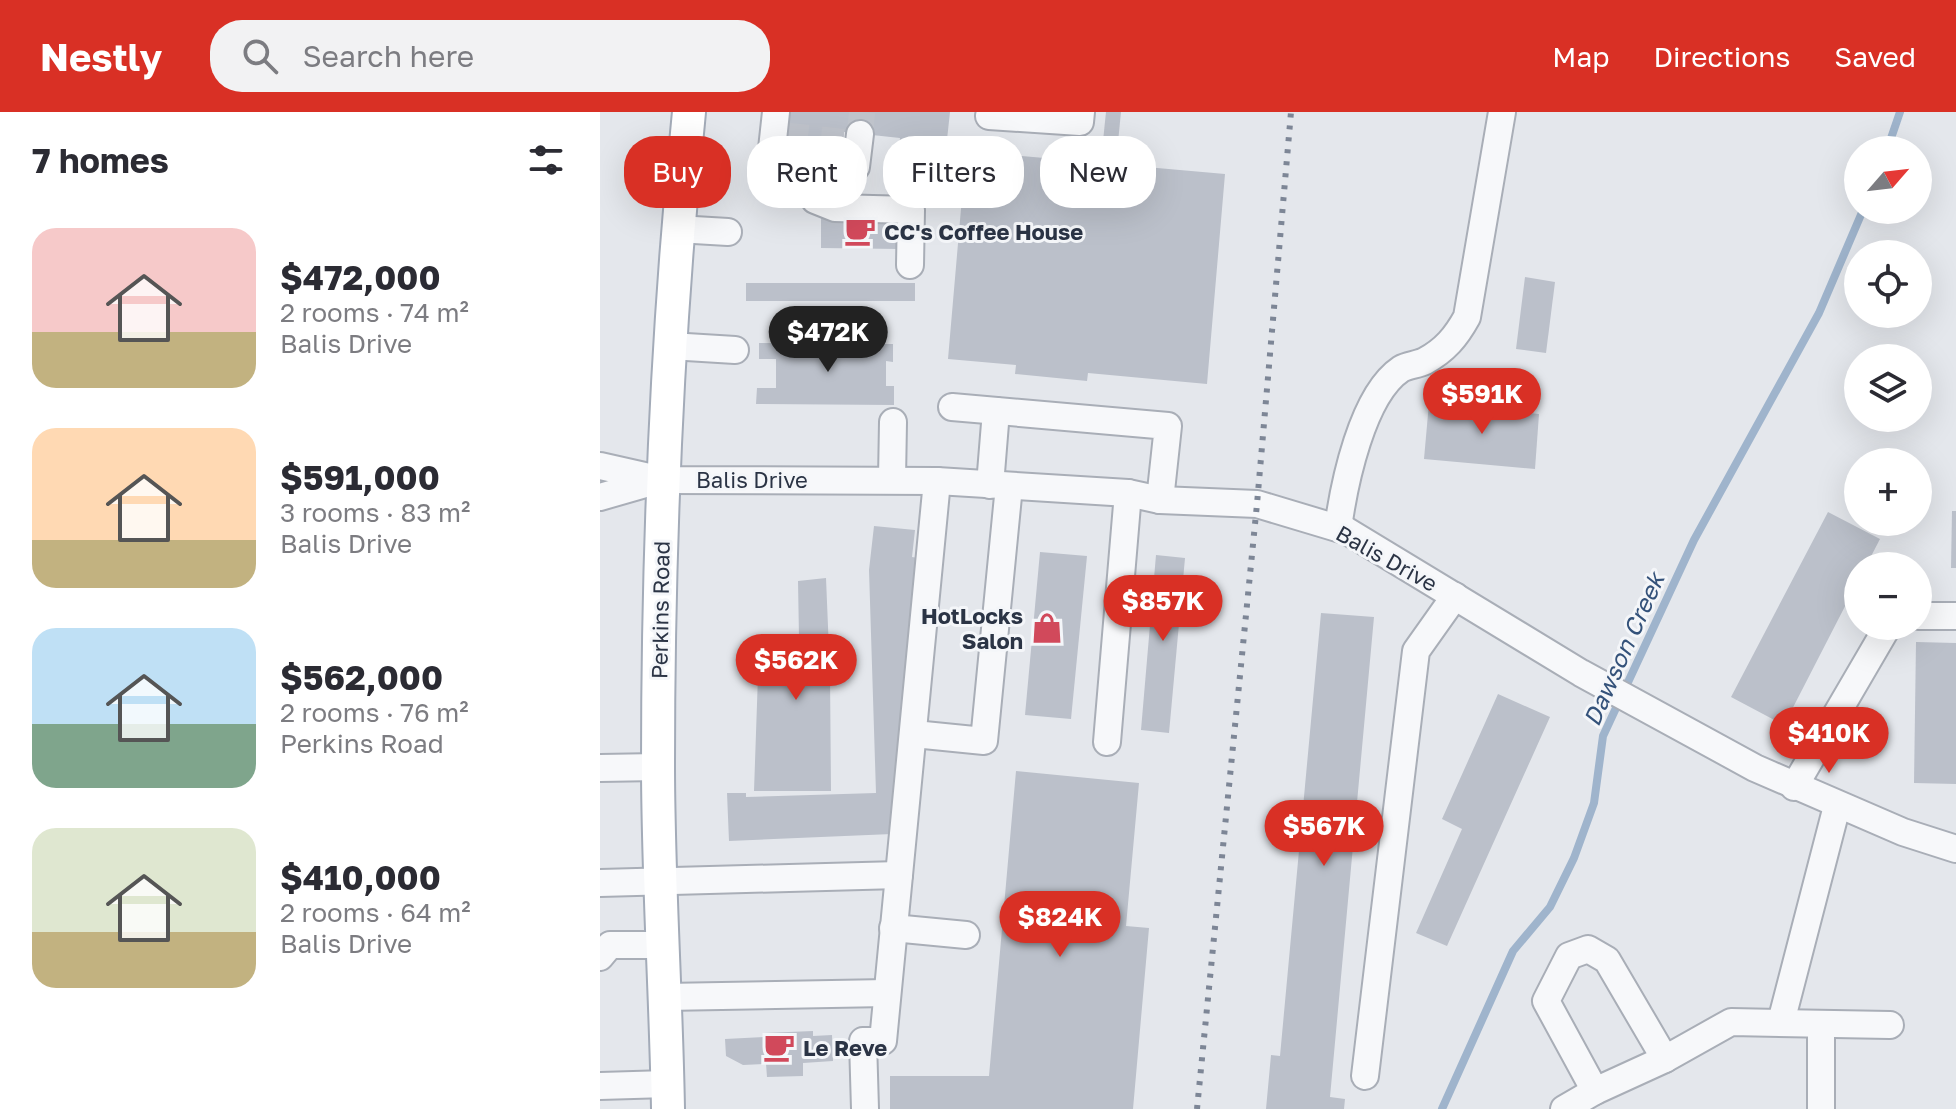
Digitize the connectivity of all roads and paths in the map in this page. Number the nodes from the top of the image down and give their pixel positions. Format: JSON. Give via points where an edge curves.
{"nodes":[{"id":1,"x":689,"y":112,"type":"edge"},
{"id":2,"x":990,"y":112,"type":"edge"},
{"id":3,"x":1081,"y":112,"type":"edge"},
{"id":4,"x":1502,"y":112,"type":"edge"},
{"id":5,"x":835,"y":208,"type":"edge"},
{"id":6,"x":677,"y":229,"type":"junction"},
{"id":7,"x":728,"y":232,"type":"dead end"},
{"id":8,"x":910,"y":265,"type":"dead end"},
{"id":9,"x":670,"y":346,"type":"junction"},
{"id":10,"x":735,"y":350,"type":"dead end"},
{"id":11,"x":952,"y":407,"type":"dead end"},
{"id":12,"x":996,"y":411,"type":"junction"},
{"id":13,"x":893,"y":422,"type":"dead end"},
{"id":14,"x":600,"y":466,"type":"edge"},
{"id":15,"x":892,"y":479,"type":"junction"},
{"id":16,"x":662,"y":480,"type":"junction"},
{"id":17,"x":937,"y":481,"type":"junction"},
{"id":18,"x":999,"y":486,"type":"junction"},
{"id":19,"x":1128,"y":493,"type":"junction"},
{"id":20,"x":600,"y":497,"type":"edge"},
{"id":21,"x":1160,"y":500,"type":"junction"},
{"id":22,"x":1338,"y":528,"type":"junction"},
{"id":23,"x":1455,"y":596,"type":"junction"},
{"id":24,"x":1932,"y":616,"type":"edge"},
{"id":25,"x":1956,"y":616,"type":"edge"},
{"id":26,"x":1880,"y":640,"type":"edge"},
{"id":27,"x":914,"y":734,"type":"junction"},
{"id":28,"x":1107,"y":742,"type":"dead end"},
{"id":29,"x":658,"y":767,"type":"junction"},
{"id":30,"x":600,"y":768,"type":"edge"},
{"id":31,"x":1794,"y":787,"type":"junction"},
{"id":32,"x":1837,"y":806,"type":"junction"},
{"id":33,"x":1956,"y":849,"type":"edge"},
{"id":34,"x":899,"y":875,"type":"junction"},
{"id":35,"x":662,"y":882,"type":"junction"},
{"id":36,"x":600,"y":883,"type":"edge"},
{"id":37,"x":893,"y":928,"type":"junction"},
{"id":38,"x":966,"y":935,"type":"dead end"},
{"id":39,"x":663,"y":945,"type":"junction"},
{"id":40,"x":600,"y":957,"type":"edge"},
{"id":41,"x":887,"y":993,"type":"junction"},
{"id":42,"x":665,"y":997,"type":"junction"},
{"id":43,"x":1781,"y":1022,"type":"junction"},
{"id":44,"x":1821,"y":1024,"type":"junction"},
{"id":45,"x":1890,"y":1025,"type":"dead end"},
{"id":46,"x":1665,"y":1059,"type":"junction"},
{"id":47,"x":1365,"y":1076,"type":"dead end"},
{"id":48,"x":600,"y":1086,"type":"edge"},
{"id":49,"x":1595,"y":1091,"type":"junction"},
{"id":50,"x":668,"y":1096,"type":"edge"},
{"id":51,"x":865,"y":1109,"type":"edge"},
{"id":52,"x":1564,"y":1109,"type":"edge"},
{"id":53,"x":1821,"y":1109,"type":"edge"}],
"edges":[{"from":1,"to":6,"type":"main road","name":"Perkins Road"},
{"from":2,"to":3,"type":"street","via":[[989,116],[1080,122]]},
{"from":4,"to":22,"type":"street","via":[[1467,317],[1453,342],[1385,383],[1346,476]]},
{"from":5,"to":8,"type":"street","via":[[911,210]]},
{"from":6,"to":7,"type":"street"},
{"from":6,"to":9,"type":"main road","name":"Perkins Road"},
{"from":9,"to":10,"type":"street"},
{"from":9,"to":16,"type":"main road","name":"Perkins Road"},
{"from":11,"to":12,"type":"street"},
{"from":12,"to":18,"type":"street"},
{"from":12,"to":21,"type":"street","via":[[1168,426]]},
{"from":13,"to":15,"type":"street"},
{"from":14,"to":16,"type":"street"},
{"from":15,"to":16,"type":"street","name":"Balis Drive"},
{"from":15,"to":17,"type":"street","name":"Balis Drive"},
{"from":16,"to":20,"type":"street"},
{"from":16,"to":29,"type":"main road","name":"Perkins Road"},
{"from":17,"to":18,"type":"street","name":"Balis Drive"},
{"from":17,"to":27,"type":"street"},
{"from":18,"to":19,"type":"street","name":"Balis Drive"},
{"from":18,"to":27,"type":"street","via":[[984,741]]},
{"from":19,"to":21,"type":"street","name":"Balis Drive"},
{"from":19,"to":28,"type":"street"},
{"from":21,"to":22,"type":"street","name":"Balis Drive","via":[[1257,504]]},
{"from":22,"to":23,"type":"street","name":"Balis Drive"},
{"from":23,"to":31,"type":"street","name":"Balis Drive","via":[[1581,673]]},
{"from":23,"to":47,"type":"street","via":[[1416,651]]},
{"from":24,"to":25,"type":"street"},
{"from":26,"to":31,"type":"street"},
{"from":27,"to":34,"type":"street"},
{"from":29,"to":30,"type":"street"},
{"from":29,"to":35,"type":"main road","name":"Perkins Road"},
{"from":31,"to":32,"type":"street","name":"Balis Drive"},
{"from":32,"to":33,"type":"street","name":"Balis Drive"},
{"from":32,"to":43,"type":"street"},
{"from":34,"to":35,"type":"street"},
{"from":34,"to":37,"type":"street"},
{"from":35,"to":36,"type":"street"},
{"from":35,"to":39,"type":"main road","name":"Perkins Road"},
{"from":37,"to":38,"type":"street"},
{"from":37,"to":41,"type":"street"},
{"from":39,"to":40,"type":"street","via":[[610,945]]},
{"from":39,"to":42,"type":"main road","name":"Perkins Road"},
{"from":41,"to":42,"type":"street"},
{"from":41,"to":51,"type":"street","via":[[883,1041],[863,1041]]},
{"from":42,"to":50,"type":"main road","name":"Perkins Road"},
{"from":43,"to":44,"type":"street"},
{"from":43,"to":46,"type":"street","via":[[1731,1022]]},
{"from":44,"to":45,"type":"street"},
{"from":44,"to":53,"type":"street"},
{"from":46,"to":49,"type":"street"},
{"from":46,"to":49,"type":"street","via":[[1607,960],[1588,949],[1569,956],[1546,1001]]},
{"from":48,"to":50,"type":"street"},
{"from":49,"to":52,"type":"street"}]}
